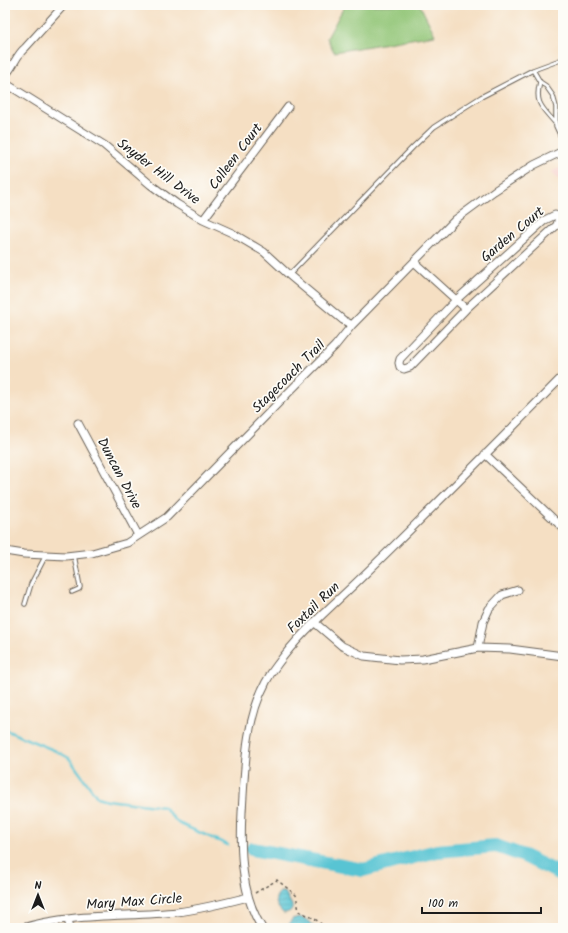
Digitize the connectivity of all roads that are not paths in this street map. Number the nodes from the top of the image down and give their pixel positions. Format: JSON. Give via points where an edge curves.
{"nodes":[{"id":1,"x":64,"y":5,"type":"edge"},
{"id":2,"x":563,"y":59,"type":"edge"},
{"id":3,"x":533,"y":70,"type":"junction"},
{"id":4,"x":5,"y":75,"type":"edge"},
{"id":5,"x":540,"y":82,"type":"junction"},
{"id":6,"x":5,"y":83,"type":"edge"},
{"id":7,"x":288,"y":107,"type":"dead end"},
{"id":8,"x":556,"y":124,"type":"junction"},
{"id":9,"x":563,"y":141,"type":"edge"},
{"id":10,"x":563,"y":151,"type":"edge"},
{"id":11,"x":202,"y":220,"type":"junction"},
{"id":12,"x":414,"y":262,"type":"junction"},
{"id":13,"x":289,"y":275,"type":"junction"},
{"id":14,"x":456,"y":300,"type":"junction"},
{"id":15,"x":466,"y":309,"type":"junction"},
{"id":16,"x":352,"y":325,"type":"junction"},
{"id":17,"x":563,"y":376,"type":"edge"},
{"id":18,"x":78,"y":423,"type":"dead end"},
{"id":19,"x":485,"y":454,"type":"junction"},
{"id":20,"x":563,"y":528,"type":"edge"},
{"id":21,"x":138,"y":535,"type":"junction"},
{"id":22,"x":5,"y":551,"type":"edge"},
{"id":23,"x":46,"y":555,"type":"junction"},
{"id":24,"x":74,"y":555,"type":"junction"},
{"id":25,"x":518,"y":590,"type":"dead end"},
{"id":26,"x":72,"y":592,"type":"dead end"},
{"id":27,"x":25,"y":604,"type":"dead end"},
{"id":28,"x":314,"y":622,"type":"junction"},
{"id":29,"x":478,"y":648,"type":"junction"},
{"id":30,"x":563,"y":656,"type":"edge"},
{"id":31,"x":248,"y":896,"type":"junction"},
{"id":32,"x":68,"y":919,"type":"junction"},
{"id":33,"x":22,"y":928,"type":"edge"},
{"id":34,"x":70,"y":928,"type":"edge"},
{"id":35,"x":262,"y":928,"type":"edge"}],
"edges":[{"from":1,"to":4,"type":"street","via":[[19,53],[10,71]]},
{"from":2,"to":3,"type":"lane"},
{"from":3,"to":5,"type":"lane"},
{"from":3,"to":13,"type":"lane","via":[[481,97],[434,127]]},
{"from":5,"to":8,"type":"lane","via":[[553,96]]},
{"from":5,"to":8,"type":"lane","via":[[538,99]]},
{"from":6,"to":11,"type":"street","name":"Snyder Hill Drive","via":[[104,145],[151,185]]},
{"from":7,"to":11,"type":"street","name":"Colleen Court"},
{"from":8,"to":9,"type":"lane"},
{"from":10,"to":12,"type":"street","name":"Stagecoach Trail","via":[[534,165],[456,219]]},
{"from":11,"to":13,"type":"street","name":"Snyder Hill Drive","via":[[232,233],[264,252]]},
{"from":12,"to":14,"type":"street"},
{"from":12,"to":16,"type":"street","name":"Stagecoach Trail"},
{"from":13,"to":16,"type":"street","name":"Snyder Hill Drive"},
{"from":14,"to":15,"type":"street"},
{"from":14,"to":15,"type":"street","name":"Garden Court","via":[[400,359],[400,367],[404,369],[410,366]]},
{"from":14,"to":15,"type":"street","name":"Garden Court","via":[[544,220],[555,215],[559,218],[557,225]]},
{"from":16,"to":21,"type":"street","name":"Stagecoach Trail","via":[[335,346],[167,517]]},
{"from":17,"to":19,"type":"street","name":"Foxtail Run"},
{"from":18,"to":21,"type":"street","name":"Duncan Drive"},
{"from":19,"to":20,"type":"street"},
{"from":19,"to":28,"type":"street","name":"Foxtail Run"},
{"from":21,"to":24,"type":"street","name":"Stagecoach Trail","via":[[127,543],[92,553]]},
{"from":22,"to":23,"type":"street","name":"Stagecoach Trail"},
{"from":23,"to":24,"type":"street","name":"Stagecoach Trail"},
{"from":23,"to":27,"type":"lane","via":[[31,584]]},
{"from":24,"to":26,"type":"lane","via":[[80,587]]},
{"from":25,"to":29,"type":"street","via":[[502,595],[490,609],[483,622]]},
{"from":28,"to":29,"type":"street","via":[[342,646],[364,656],[400,660],[423,659]]},
{"from":28,"to":31,"type":"street","name":"Foxtail Run","via":[[289,649],[266,682],[252,716],[246,748],[241,838]]},
{"from":29,"to":30,"type":"street","via":[[510,649]]},
{"from":31,"to":32,"type":"street","name":"Mary Max Circle","via":[[177,912]]},
{"from":31,"to":35,"type":"street","name":"Foxtail Run"},
{"from":32,"to":33,"type":"street","name":"Mary Max Circle"},
{"from":32,"to":34,"type":"street"}]}
